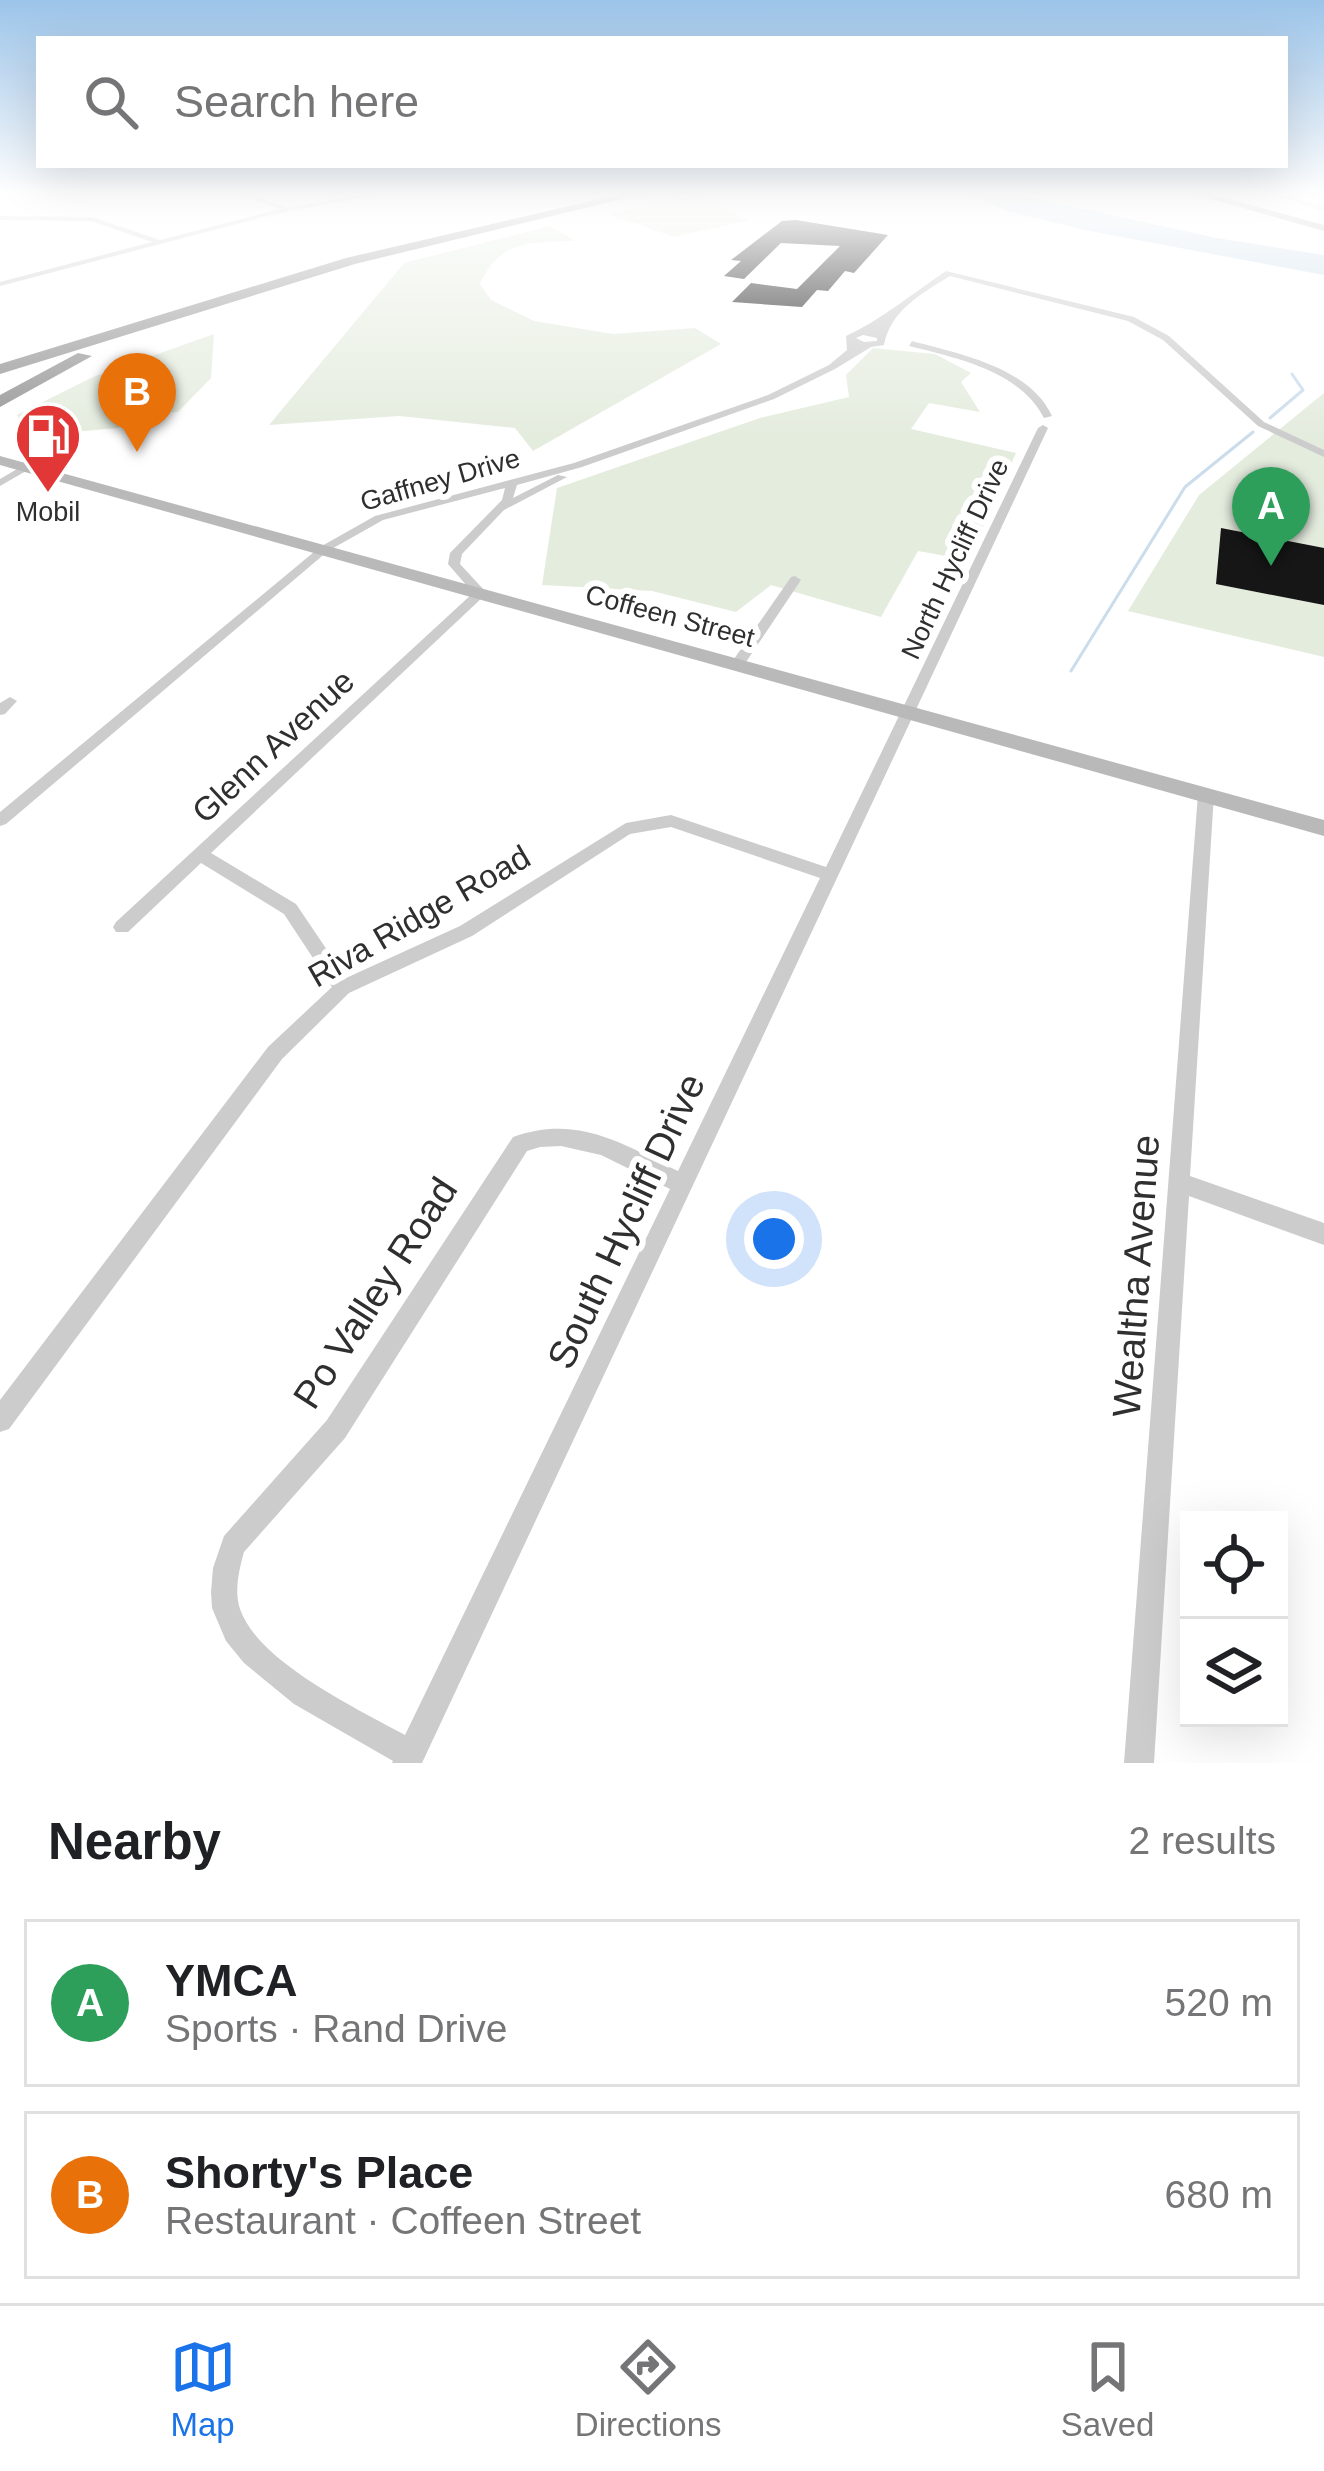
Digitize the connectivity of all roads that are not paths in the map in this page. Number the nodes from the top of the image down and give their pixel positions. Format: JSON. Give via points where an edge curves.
{"nodes":[{"id":1,"x":37,"y":274,"type":"edge"},
{"id":2,"x":277,"y":274,"type":"edge"},
{"id":3,"x":305,"y":274,"type":"edge"},
{"id":4,"x":946,"y":274,"type":"edge"},
{"id":5,"x":958,"y":274,"type":"edge"},
{"id":6,"x":0,"y":284,"type":"edge"},
{"id":7,"x":248,"y":290,"type":"junction"},
{"id":8,"x":908,"y":299,"type":"junction"},
{"id":9,"x":865,"y":332,"type":"junction"},
{"id":10,"x":880,"y":340,"type":"junction"},
{"id":11,"x":851,"y":341,"type":"junction"},
{"id":12,"x":0,"y":355,"type":"edge"},
{"id":13,"x":832,"y":367,"type":"junction"},
{"id":14,"x":0,"y":370,"type":"edge"},
{"id":15,"x":0,"y":402,"type":"edge"},
{"id":16,"x":611,"y":454,"type":"junction"},
{"id":17,"x":1324,"y":454,"type":"edge"},
{"id":18,"x":0,"y":460,"type":"edge"},
{"id":19,"x":28,"y":467,"type":"junction"},
{"id":20,"x":0,"y":483,"type":"edge"},
{"id":21,"x":512,"y":483,"type":"junction"},
{"id":22,"x":494,"y":514,"type":"junction"},
{"id":23,"x":324,"y":549,"type":"junction"},
{"id":24,"x":795,"y":580,"type":"dead end"},
{"id":25,"x":480,"y":593,"type":"junction"},
{"id":26,"x":740,"y":662,"type":"junction"},
{"id":27,"x":910,"y":711,"type":"junction"},
{"id":28,"x":1205,"y":794,"type":"junction"},
{"id":29,"x":0,"y":820,"type":"edge"},
{"id":30,"x":1324,"y":828,"type":"edge"},
{"id":31,"x":201,"y":855,"type":"junction"},
{"id":32,"x":831,"y":875,"type":"junction"},
{"id":33,"x":122,"y":927,"type":"dead end"},
{"id":34,"x":343,"y":988,"type":"junction"},
{"id":35,"x":1178,"y":1182,"type":"junction"},
{"id":36,"x":684,"y":1185,"type":"junction"},
{"id":37,"x":1324,"y":1234,"type":"edge"},
{"id":38,"x":0,"y":1420,"type":"edge"},
{"id":39,"x":409,"y":1759,"type":"edge"},
{"id":40,"x":1139,"y":1763,"type":"edge"}],
"edges":[{"from":1,"to":6,"type":"street"},
{"from":2,"to":12,"type":"highway"},
{"from":3,"to":7,"type":"highway"},
{"from":4,"to":8,"type":"street","name":"Gaffney Drive"},
{"from":5,"to":17,"type":"street","name":"Gaffney Drive","via":[[1131,319],[1181,350],[1261,424]]},
{"from":7,"to":14,"type":"highway"},
{"from":7,"to":15,"type":"highway","via":[[116,341]]},
{"from":8,"to":9,"type":"street","name":"Gaffney Drive"},
{"from":8,"to":10,"type":"street","name":"Gaffney Drive"},
{"from":9,"to":10,"type":"street"},
{"from":9,"to":11,"type":"street","name":"Gaffney Drive"},
{"from":10,"to":11,"type":"street"},
{"from":10,"to":13,"type":"street","name":"Gaffney Drive"},
{"from":10,"to":27,"type":"street","name":"North Hycliff Drive","via":[[1021,384],[1040,397],[1045,422]]},
{"from":11,"to":13,"type":"street","name":"Gaffney Drive"},
{"from":13,"to":16,"type":"street","name":"Gaffney Drive"},
{"from":16,"to":21,"type":"street","name":"Gaffney Drive"},
{"from":16,"to":22,"type":"street"},
{"from":18,"to":19,"type":"main road","name":"Coffeen Street"},
{"from":19,"to":20,"type":"street"},
{"from":19,"to":23,"type":"main road","name":"Coffeen Street"},
{"from":21,"to":22,"type":"street"},
{"from":21,"to":23,"type":"street","name":"Gaffney Drive","via":[[379,518]]},
{"from":22,"to":25,"type":"street","via":[[454,564]]},
{"from":23,"to":25,"type":"main road","name":"Coffeen Street"},
{"from":23,"to":29,"type":"street","name":"Gaffney Drive"},
{"from":24,"to":26,"type":"street"},
{"from":25,"to":26,"type":"main road","name":"Coffeen Street"},
{"from":25,"to":31,"type":"street","name":"Glenn Avenue"},
{"from":26,"to":27,"type":"main road","name":"Coffeen Street"},
{"from":27,"to":28,"type":"main road","name":"Coffeen Street"},
{"from":27,"to":32,"type":"street","name":"South Hycliff Drive"},
{"from":28,"to":30,"type":"main road","name":"Coffeen Street"},
{"from":28,"to":35,"type":"street","name":"Wealtha Avenue"},
{"from":31,"to":33,"type":"street"},
{"from":31,"to":34,"type":"street","name":"Glenn Avenue","via":[[290,909]]},
{"from":32,"to":34,"type":"street","name":"Riva Ridge Road","via":[[671,821],[626,829],[466,931]]},
{"from":32,"to":36,"type":"street","name":"South Hycliff Drive"},
{"from":34,"to":38,"type":"street","name":"Riva Ridge Road","via":[[274,1053]]},
{"from":35,"to":37,"type":"street"},
{"from":35,"to":40,"type":"street","name":"Wealtha Avenue"},
{"from":36,"to":39,"type":"street","name":"South Hycliff Drive"},
{"from":36,"to":39,"type":"street","name":"Po Valley Road","via":[[556,1134],[520,1144],[336,1429],[233,1545],[226,1612],[253,1655]]}]}
